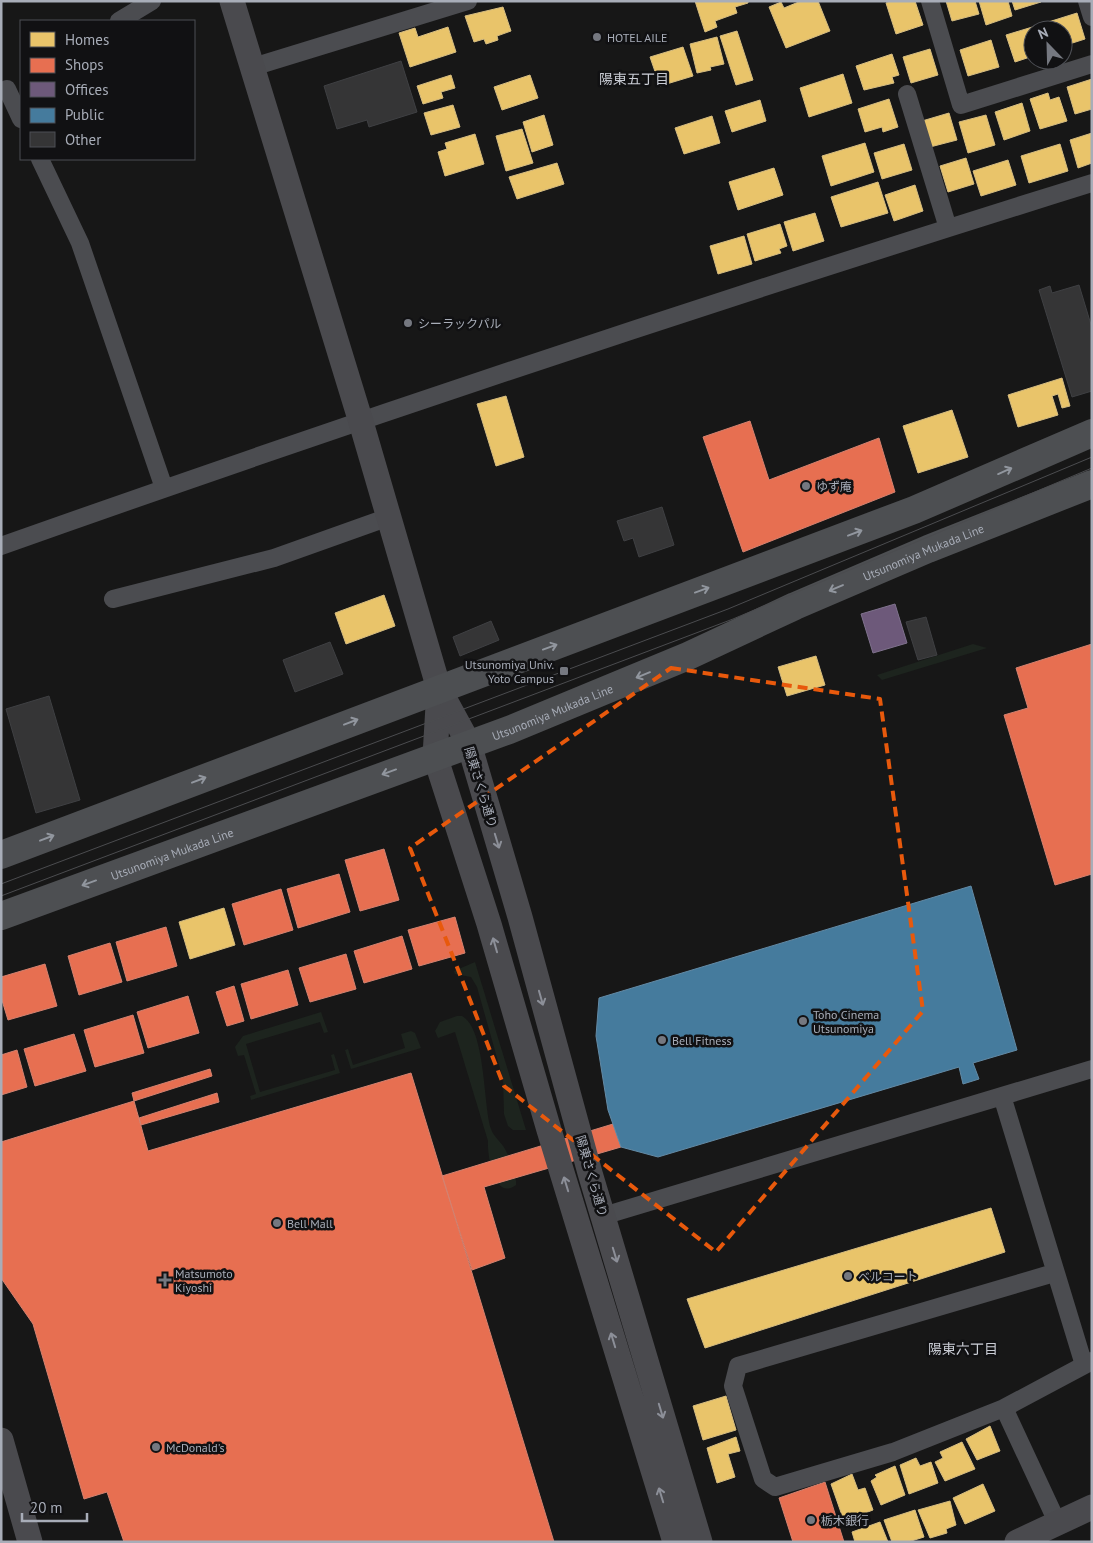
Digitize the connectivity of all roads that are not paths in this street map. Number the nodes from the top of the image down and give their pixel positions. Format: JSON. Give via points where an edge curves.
{"nodes":[{"id":1,"x":152,"y":1,"type":"edge"},
{"id":2,"x":232,"y":1,"type":"edge"},
{"id":3,"x":468,"y":1,"type":"edge"},
{"id":4,"x":930,"y":1,"type":"edge"},
{"id":5,"x":1087,"y":1,"type":"edge"},
{"id":6,"x":1092,"y":17,"type":"edge"},
{"id":7,"x":121,"y":20,"type":"edge"},
{"id":8,"x":1092,"y":64,"type":"edge"},
{"id":9,"x":253,"y":67,"type":"junction"},
{"id":10,"x":10,"y":87,"type":"edge"},
{"id":11,"x":907,"y":94,"type":"dead end"},
{"id":12,"x":20,"y":116,"type":"edge"},
{"id":13,"x":40,"y":160,"type":"edge"},
{"id":14,"x":1092,"y":183,"type":"edge"},
{"id":15,"x":948,"y":228,"type":"junction"},
{"id":16,"x":362,"y":422,"type":"junction"},
{"id":17,"x":1092,"y":433,"type":"edge"},
{"id":18,"x":1092,"y":484,"type":"edge"},
{"id":19,"x":164,"y":488,"type":"junction"},
{"id":20,"x":389,"y":517,"type":"junction"},
{"id":21,"x":1,"y":546,"type":"edge"},
{"id":22,"x":113,"y":599,"type":"dead end"},
{"id":23,"x":439,"y":688,"type":"junction"},
{"id":24,"x":469,"y":744,"type":"junction"},
{"id":25,"x":435,"y":756,"type":"junction"},
{"id":26,"x":1,"y":855,"type":"edge"},
{"id":27,"x":1,"y":916,"type":"edge"},
{"id":28,"x":1092,"y":1069,"type":"edge"},
{"id":29,"x":1002,"y":1096,"type":"junction"},
{"id":30,"x":603,"y":1216,"type":"junction"},
{"id":31,"x":1054,"y":1273,"type":"junction"},
{"id":32,"x":1088,"y":1363,"type":"edge"},
{"id":33,"x":1004,"y":1408,"type":"junction"},
{"id":34,"x":1,"y":1440,"type":"edge"},
{"id":35,"x":1092,"y":1507,"type":"edge"},
{"id":36,"x":1058,"y":1524,"type":"junction"},
{"id":37,"x":30,"y":1542,"type":"edge"},
{"id":38,"x":675,"y":1542,"type":"edge"},
{"id":39,"x":700,"y":1542,"type":"edge"},
{"id":40,"x":1017,"y":1542,"type":"edge"}],
"edges":[{"from":1,"to":7,"type":"street"},
{"from":2,"to":9,"type":"street"},
{"from":3,"to":9,"type":"street"},
{"from":4,"to":8,"type":"street","via":[[961,105]]},
{"from":5,"to":6,"type":"street"},
{"from":9,"to":16,"type":"street"},
{"from":10,"to":12,"type":"street"},
{"from":11,"to":15,"type":"street"},
{"from":13,"to":19,"type":"street","via":[[80,243]]},
{"from":14,"to":15,"type":"street"},
{"from":15,"to":16,"type":"street"},
{"from":16,"to":19,"type":"street"},
{"from":16,"to":20,"type":"street"},
{"from":23,"to":17,"type":"main road","one_way":true,"via":[[914,510]]},
{"from":18,"to":24,"type":"main road","name":"Utsunomiya Mukada Line","one_way":true,"via":[[928,549],[794,606],[688,656]]},
{"from":19,"to":21,"type":"street"},
{"from":20,"to":22,"type":"street","via":[[274,558]]},
{"from":20,"to":23,"type":"street"},
{"from":23,"to":24,"type":"street","name":"陽東さくら通り"},
{"from":23,"to":25,"type":"street"},
{"from":26,"to":23,"type":"main road","one_way":true},
{"from":24,"to":25,"type":"main road","name":"Utsunomiya Mukada Line"},
{"from":24,"to":30,"type":"street","name":"陽東さくら通り","one_way":true},
{"from":25,"to":27,"type":"main road","name":"Utsunomiya Mukada Line","one_way":true},
{"from":38,"to":25,"type":"street","one_way":true,"via":[[489,924]]},
{"from":28,"to":29,"type":"street"},
{"from":29,"to":30,"type":"street"},
{"from":29,"to":31,"type":"street"},
{"from":30,"to":39,"type":"street","name":"陽東さくら通り","one_way":true},
{"from":31,"to":32,"type":"street"},
{"from":31,"to":33,"type":"street","via":[[738,1366],[733,1386],[764,1479],[775,1488],[893,1452]]},
{"from":32,"to":33,"type":"street"},
{"from":33,"to":36,"type":"street"},
{"from":34,"to":37,"type":"street"},
{"from":35,"to":36,"type":"street"},
{"from":36,"to":40,"type":"street"}]}
